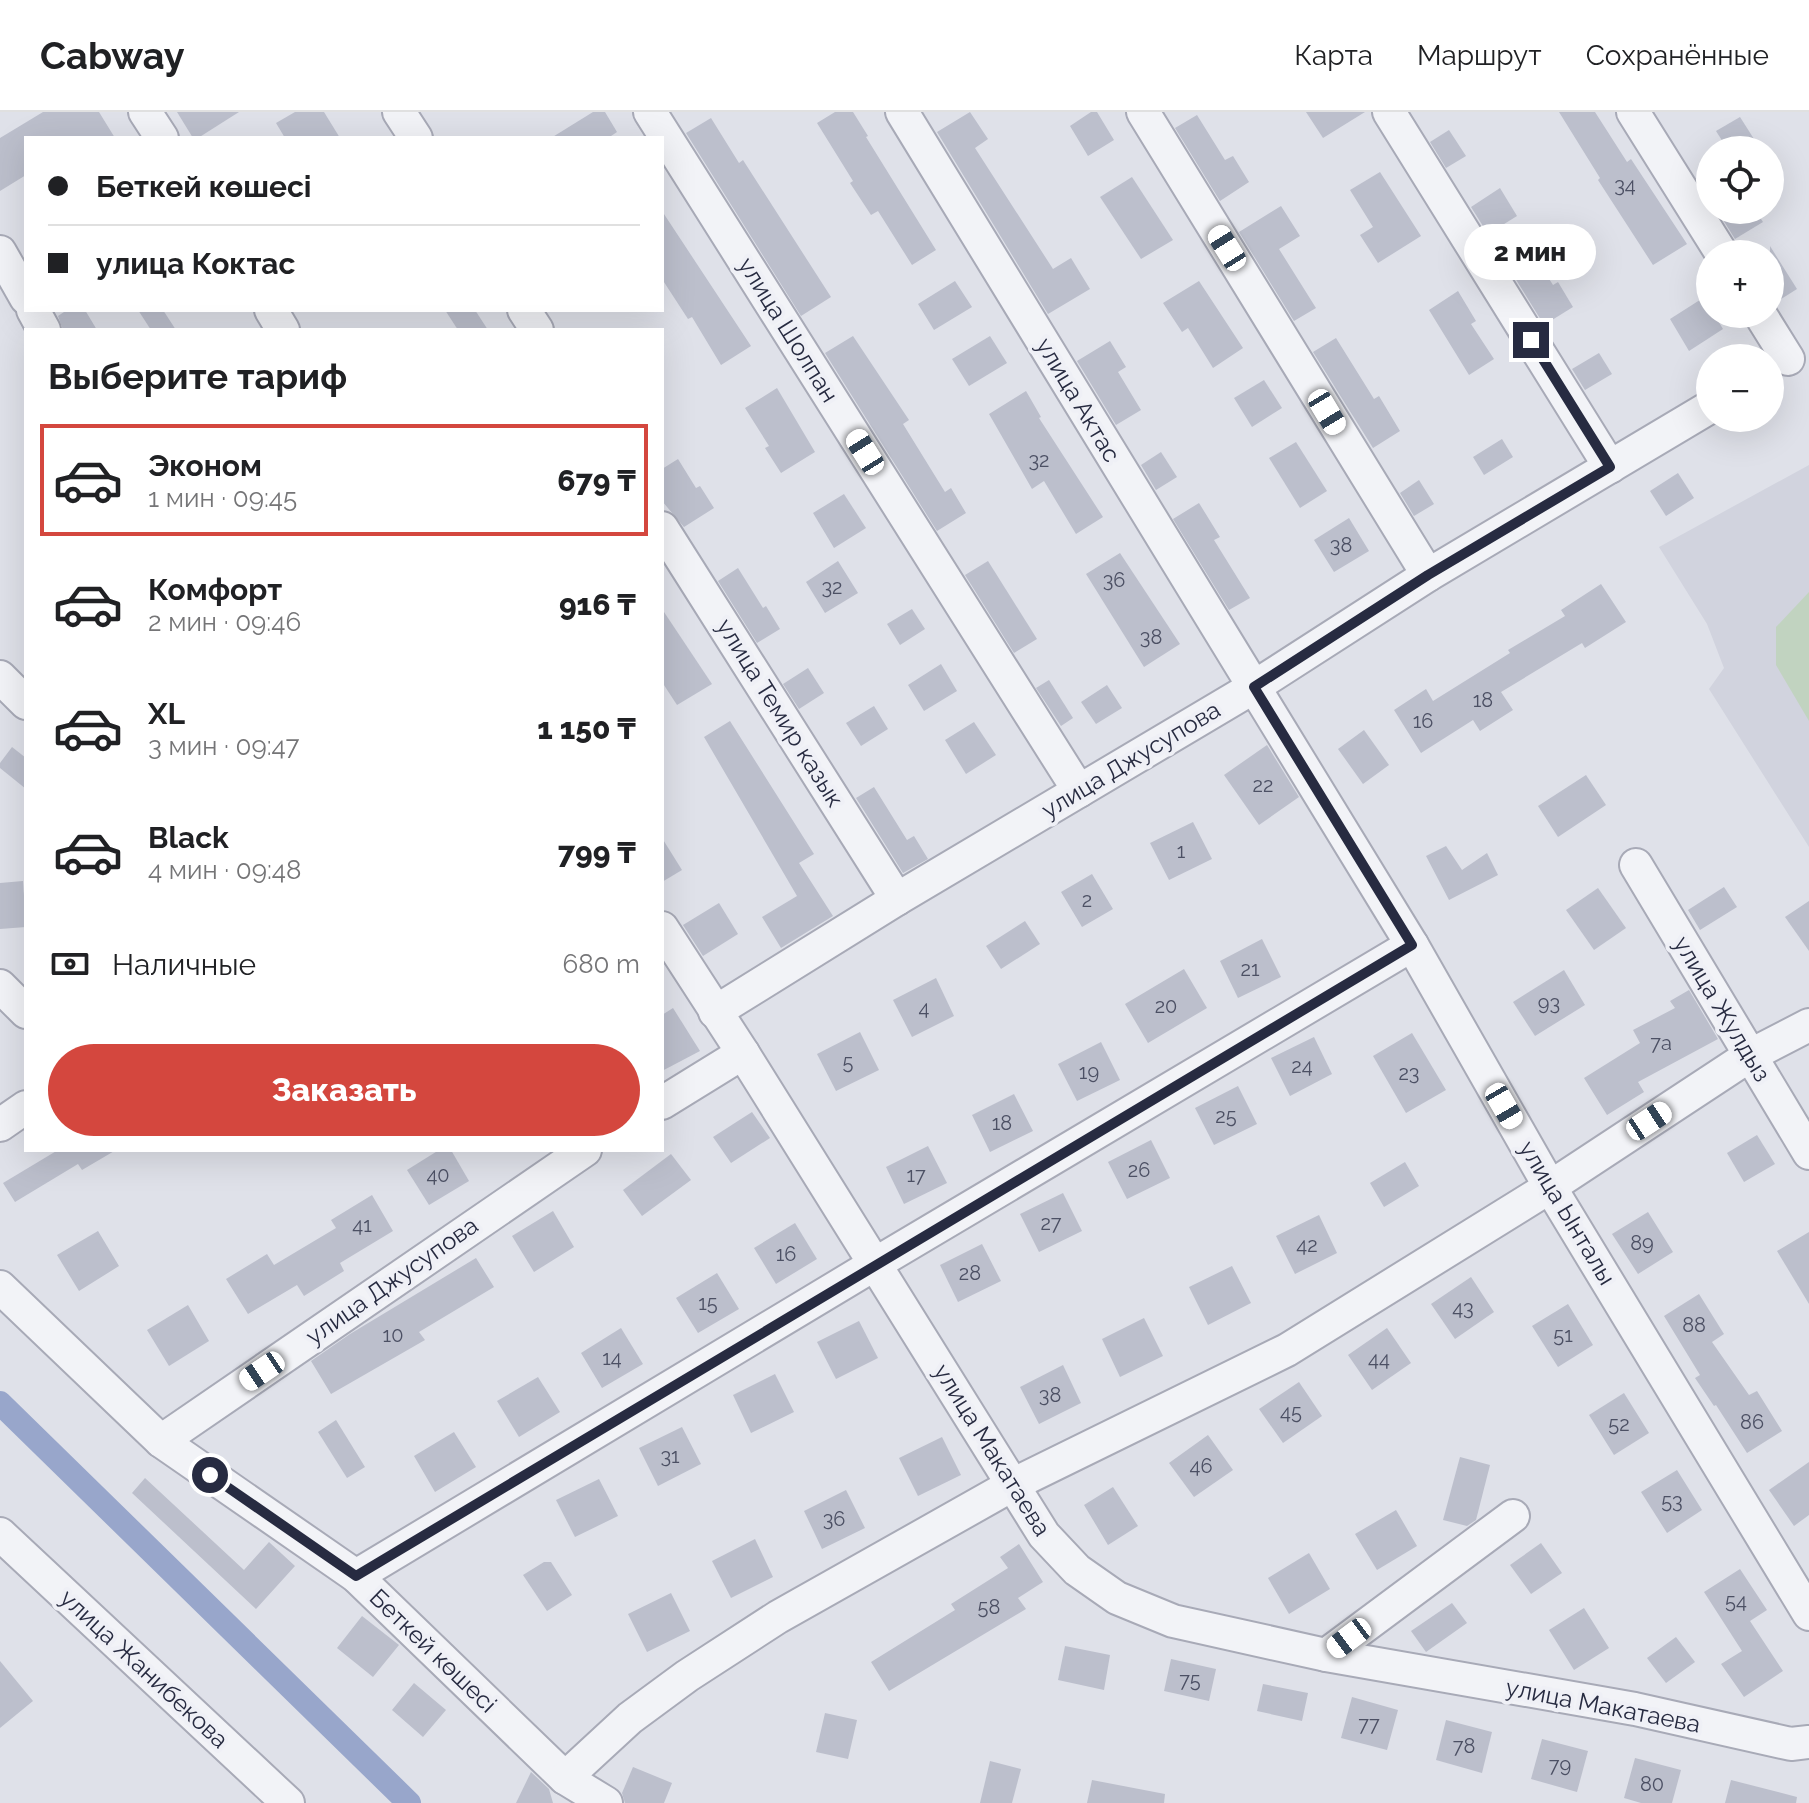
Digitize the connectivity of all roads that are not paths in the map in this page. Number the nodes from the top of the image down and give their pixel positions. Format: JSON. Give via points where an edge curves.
{"nodes":[{"id":1,"x":145,"y":112,"type":"edge"},
{"id":2,"x":399,"y":112,"type":"edge"},
{"id":3,"x":650,"y":112,"type":"edge"},
{"id":4,"x":902,"y":112,"type":"edge"},
{"id":5,"x":1143,"y":112,"type":"edge"},
{"id":6,"x":1389,"y":112,"type":"edge"},
{"id":7,"x":1633,"y":112,"type":"edge"},
{"id":8,"x":161,"y":136,"type":"edge"},
{"id":9,"x":415,"y":136,"type":"edge"},
{"id":10,"x":1713,"y":240,"type":"edge"},
{"id":11,"x":0,"y":252,"type":"edge"},
{"id":12,"x":24,"y":294,"type":"edge"},
{"id":13,"x":1769,"y":328,"type":"edge"},
{"id":14,"x":1789,"y":359,"type":"edge"},
{"id":15,"x":1696,"y":415,"type":"edge"},
{"id":16,"x":1610,"y":467,"type":"junction"},
{"id":17,"x":664,"y":531,"type":"edge"},
{"id":18,"x":1428,"y":575,"type":"junction"},
{"id":19,"x":0,"y":677,"type":"edge"},
{"id":20,"x":1254,"y":687,"type":"junction"},
{"id":21,"x":24,"y":701,"type":"edge"},
{"id":22,"x":1079,"y":791,"type":"junction"},
{"id":23,"x":1636,"y":865,"type":"dead end"},
{"id":24,"x":897,"y":899,"type":"junction"},
{"id":25,"x":664,"y":931,"type":"edge"},
{"id":26,"x":1412,"y":945,"type":"junction"},
{"id":27,"x":0,"y":986,"type":"edge"},
{"id":28,"x":24,"y":1010,"type":"edge"},
{"id":29,"x":715,"y":1012,"type":"junction"},
{"id":30,"x":1809,"y":1025,"type":"edge"},
{"id":31,"x":743,"y":1053,"type":"junction"},
{"id":32,"x":1749,"y":1056,"type":"junction"},
{"id":33,"x":664,"y":1102,"type":"edge"},
{"id":34,"x":24,"y":1108,"type":"edge"},
{"id":35,"x":0,"y":1125,"type":"edge"},
{"id":36,"x":571,"y":1153,"type":"edge"},
{"id":37,"x":1809,"y":1153,"type":"edge"},
{"id":38,"x":1550,"y":1187,"type":"junction"},
{"id":39,"x":875,"y":1264,"type":"junction"},
{"id":40,"x":0,"y":1287,"type":"edge"},
{"id":41,"x":161,"y":1441,"type":"junction"},
{"id":42,"x":1014,"y":1484,"type":"junction"},
{"id":43,"x":1513,"y":1516,"type":"dead end"},
{"id":44,"x":2,"y":1540,"type":"edge"},
{"id":45,"x":356,"y":1576,"type":"junction"},
{"id":46,"x":1809,"y":1614,"type":"edge"},
{"id":47,"x":1326,"y":1655,"type":"junction"},
{"id":48,"x":1809,"y":1742,"type":"edge"},
{"id":49,"x":565,"y":1778,"type":"junction"},
{"id":50,"x":283,"y":1802,"type":"edge"},
{"id":51,"x":606,"y":1803,"type":"edge"}],
"edges":[{"from":1,"to":8,"type":"street"},
{"from":2,"to":9,"type":"street"},
{"from":3,"to":22,"type":"street","name":"улица Шолпан"},
{"from":4,"to":20,"type":"street","name":"улица Актас"},
{"from":5,"to":18,"type":"street"},
{"from":6,"to":16,"type":"street"},
{"from":7,"to":10,"type":"street"},
{"from":11,"to":12,"type":"street"},
{"from":13,"to":14,"type":"street"},
{"from":15,"to":16,"type":"street","name":"улица Джусупова"},
{"from":16,"to":18,"type":"street","name":"улица Джусупова"},
{"from":17,"to":24,"type":"street","name":"улица Темир казык"},
{"from":18,"to":20,"type":"street","name":"улица Джусупова"},
{"from":19,"to":21,"type":"street"},
{"from":20,"to":22,"type":"street","name":"улица Джусупова"},
{"from":20,"to":26,"type":"street","name":"улица Ынталы"},
{"from":22,"to":24,"type":"street","name":"улица Джусупова"},
{"from":23,"to":32,"type":"street","name":"улица Жулдыз"},
{"from":24,"to":29,"type":"street","name":"улица Джусупова"},
{"from":25,"to":29,"type":"street","name":"улица Макатаева"},
{"from":26,"to":38,"type":"street","name":"улица Ынталы"},
{"from":26,"to":39,"type":"street"},
{"from":27,"to":28,"type":"street"},
{"from":29,"to":31,"type":"street","name":"улица Макатаева"},
{"from":30,"to":32,"type":"street"},
{"from":31,"to":33,"type":"street"},
{"from":31,"to":39,"type":"street","name":"улица Макатаева"},
{"from":32,"to":37,"type":"street","name":"улица Жулдыз"},
{"from":32,"to":38,"type":"street"},
{"from":34,"to":35,"type":"street"},
{"from":36,"to":41,"type":"street","name":"улица Джусупова"},
{"from":38,"to":42,"type":"street","via":[[1287,1350]]},
{"from":38,"to":46,"type":"street","name":"улица Ынталы"},
{"from":39,"to":42,"type":"street","name":"улица Макатаева"},
{"from":39,"to":45,"type":"street"},
{"from":40,"to":41,"type":"street","name":"Беткей көшесі"},
{"from":41,"to":45,"type":"street","name":"Беткей көшесі"},
{"from":42,"to":47,"type":"street","name":"улица Макатаева","via":[[1044,1535],[1077,1570],[1117,1598],[1173,1621]]},
{"from":42,"to":49,"type":"street","via":[[778,1617],[687,1676],[630,1718]]},
{"from":43,"to":47,"type":"street"},
{"from":44,"to":50,"type":"street","name":"улица Жанибекова"},
{"from":45,"to":49,"type":"street","name":"Беткей көшесі"},
{"from":47,"to":48,"type":"street","name":"улица Макатаева","via":[[1635,1709],[1791,1744]]},
{"from":49,"to":51,"type":"street","name":"Беткей көшесі"}]}
